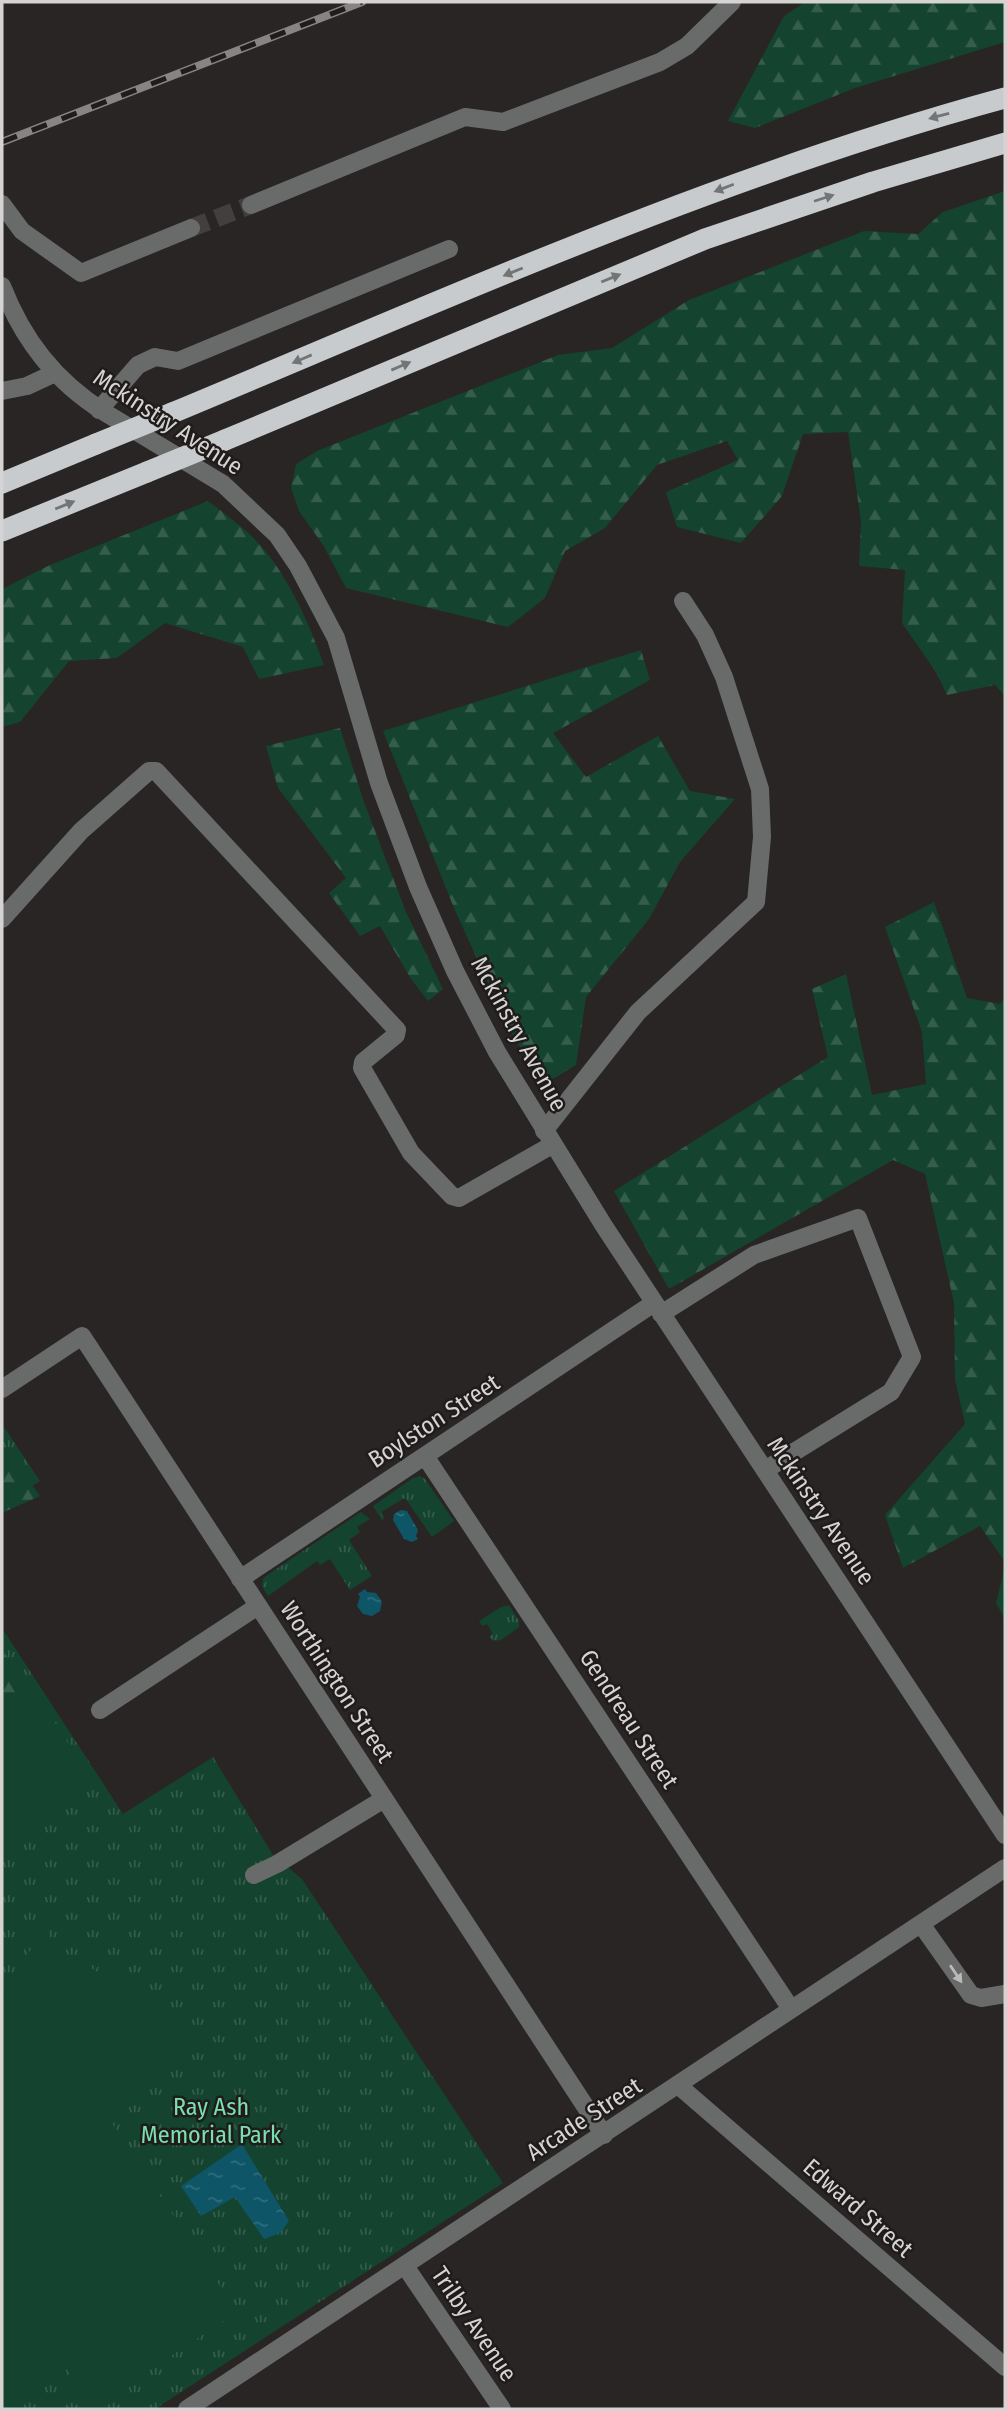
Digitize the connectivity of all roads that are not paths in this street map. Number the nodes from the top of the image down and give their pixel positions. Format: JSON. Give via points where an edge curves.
{"nodes":[{"id":1,"x":732,"y":2,"type":"edge"},
{"id":2,"x":1005,"y":98,"type":"edge"},
{"id":3,"x":1005,"y":143,"type":"edge"},
{"id":4,"x":2,"y":204,"type":"edge"},
{"id":5,"x":251,"y":205,"type":"tunnel mouth"},
{"id":6,"x":191,"y":228,"type":"tunnel mouth"},
{"id":7,"x":449,"y":249,"type":"dead end"},
{"id":8,"x":2,"y":286,"type":"edge"},
{"id":9,"x":55,"y":373,"type":"junction"},
{"id":10,"x":2,"y":391,"type":"edge"},
{"id":11,"x":99,"y":410,"type":"junction"},
{"id":12,"x":2,"y":483,"type":"edge"},
{"id":13,"x":2,"y":531,"type":"edge"},
{"id":14,"x":683,"y":601,"type":"dead end"},
{"id":15,"x":2,"y":919,"type":"edge"},
{"id":16,"x":548,"y":1138,"type":"junction"},
{"id":17,"x":658,"y":1308,"type":"junction"},
{"id":18,"x":2,"y":1389,"type":"edge"},
{"id":19,"x":425,"y":1456,"type":"junction"},
{"id":20,"x":765,"y":1470,"type":"junction"},
{"id":21,"x":240,"y":1579,"type":"junction"},
{"id":22,"x":258,"y":1606,"type":"junction"},
{"id":23,"x":100,"y":1710,"type":"dead end"},
{"id":24,"x":384,"y":1799,"type":"junction"},
{"id":25,"x":1005,"y":1835,"type":"edge"},
{"id":26,"x":1005,"y":1868,"type":"edge"},
{"id":27,"x":254,"y":1875,"type":"dead end"},
{"id":28,"x":921,"y":1924,"type":"junction"},
{"id":29,"x":1005,"y":1994,"type":"edge"},
{"id":30,"x":791,"y":2009,"type":"junction"},
{"id":31,"x":678,"y":2086,"type":"junction"},
{"id":32,"x":604,"y":2135,"type":"junction"},
{"id":33,"x":405,"y":2266,"type":"junction"},
{"id":34,"x":1005,"y":2367,"type":"edge"},
{"id":35,"x":187,"y":2409,"type":"edge"},
{"id":36,"x":502,"y":2409,"type":"edge"}],
"edges":[{"from":1,"to":5,"type":"street","via":[[687,46],[660,62],[503,122],[464,117]]},
{"from":2,"to":12,"type":"highway","one_way":true,"bridge":true,"via":[[836,148],[722,189]]},
{"from":13,"to":3,"type":"highway","one_way":true,"bridge":true,"via":[[705,239],[873,181]]},
{"from":4,"to":6,"type":"street","via":[[22,231],[81,273]]},
{"from":7,"to":11,"type":"street","via":[[178,361],[155,357],[138,365]]},
{"from":8,"to":9,"type":"street","name":"Mckinstry Avenue","via":[[30,343]]},
{"from":9,"to":10,"type":"street"},
{"from":9,"to":11,"type":"street","name":"Mckinstry Avenue"},
{"from":11,"to":16,"type":"street","name":"Mckinstry Avenue","via":[[223,484],[276,535],[308,582],[343,657],[379,783],[435,929],[475,1013]]},
{"from":14,"to":16,"type":"street","via":[[724,677],[760,789],[762,837],[756,902],[638,1012]]},
{"from":15,"to":16,"type":"street","via":[[81,831],[149,771],[156,771],[397,1030],[362,1068],[411,1153],[452,1196],[459,1198]]},
{"from":16,"to":17,"type":"street","name":"Mckinstry Avenue"},
{"from":17,"to":19,"type":"street","name":"Boylston Street"},
{"from":17,"to":20,"type":"street","name":"Mckinstry Avenue"},
{"from":17,"to":20,"type":"street","name":"Boylston Street","via":[[754,1255],[858,1218],[912,1357],[891,1392]]},
{"from":18,"to":21,"type":"street","name":"Worthington Street","via":[[82,1336]]},
{"from":19,"to":21,"type":"street","name":"Boylston Street"},
{"from":19,"to":30,"type":"street","name":"Gendreau Street"},
{"from":20,"to":25,"type":"street","name":"Mckinstry Avenue"},
{"from":21,"to":22,"type":"street","name":"Worthington Street"},
{"from":22,"to":23,"type":"street"},
{"from":22,"to":24,"type":"street","name":"Worthington Street"},
{"from":24,"to":27,"type":"street"},
{"from":24,"to":32,"type":"street","name":"Worthington Street"},
{"from":26,"to":28,"type":"street","name":"Arcade Street"},
{"from":28,"to":29,"type":"street","one_way":true,"via":[[971,1995]]},
{"from":28,"to":30,"type":"street","name":"Arcade Street"},
{"from":30,"to":31,"type":"street","name":"Arcade Street"},
{"from":31,"to":32,"type":"street","name":"Arcade Street"},
{"from":31,"to":34,"type":"street","name":"Edward Street"},
{"from":32,"to":33,"type":"street","name":"Arcade Street"},
{"from":33,"to":35,"type":"street","name":"Arcade Street"},
{"from":33,"to":36,"type":"street","name":"Trilby Avenue"}]}
